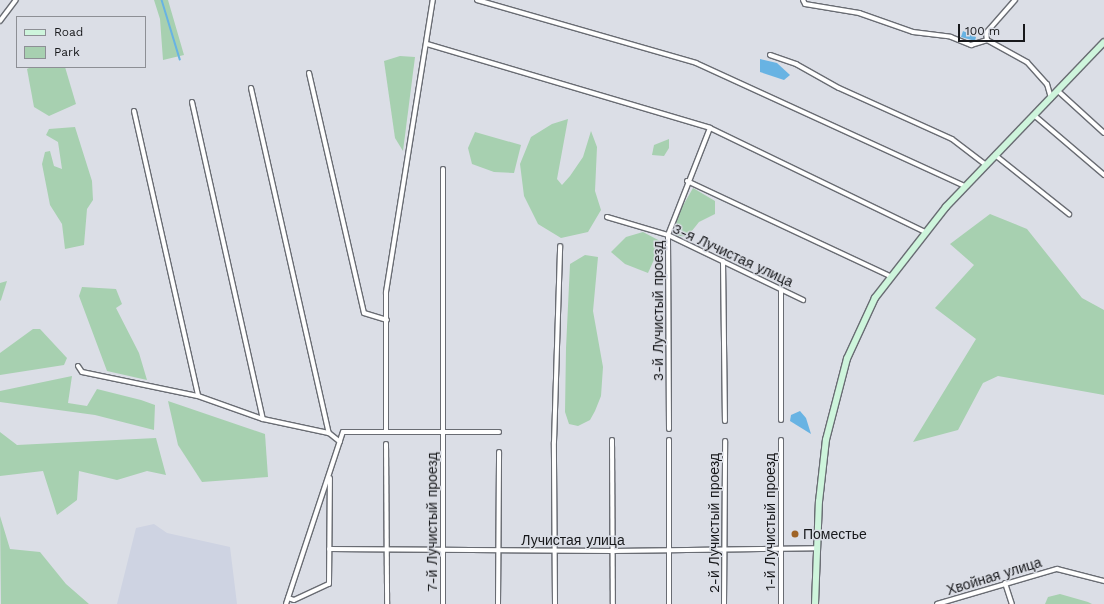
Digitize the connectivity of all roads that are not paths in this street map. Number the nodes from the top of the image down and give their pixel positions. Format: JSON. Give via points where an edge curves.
{"nodes":[{"id":1,"x":16,"y":0,"type":"edge"},
{"id":2,"x":434,"y":0,"type":"edge"},
{"id":3,"x":477,"y":0,"type":"edge"},
{"id":4,"x":803,"y":0,"type":"edge"},
{"id":5,"x":1015,"y":0,"type":"edge"},
{"id":6,"x":0,"y":21,"type":"edge"},
{"id":7,"x":987,"y":40,"type":"junction"},
{"id":8,"x":1104,"y":42,"type":"edge"},
{"id":9,"x":427,"y":44,"type":"junction"},
{"id":10,"x":770,"y":55,"type":"dead end"},
{"id":11,"x":309,"y":73,"type":"dead end"},
{"id":12,"x":251,"y":88,"type":"dead end"},
{"id":13,"x":1058,"y":92,"type":"junction"},
{"id":14,"x":1051,"y":99,"type":"junction"},
{"id":15,"x":192,"y":102,"type":"dead end"},
{"id":16,"x":134,"y":111,"type":"dead end"},
{"id":17,"x":1035,"y":116,"type":"junction"},
{"id":18,"x":710,"y":128,"type":"junction"},
{"id":19,"x":1104,"y":133,"type":"edge"},
{"id":20,"x":995,"y":155,"type":"junction"},
{"id":21,"x":986,"y":164,"type":"junction"},
{"id":22,"x":443,"y":169,"type":"dead end"},
{"id":23,"x":1104,"y":175,"type":"edge"},
{"id":24,"x":687,"y":181,"type":"junction"},
{"id":25,"x":965,"y":186,"type":"junction"},
{"id":26,"x":1069,"y":214,"type":"dead end"},
{"id":27,"x":607,"y":217,"type":"dead end"},
{"id":28,"x":925,"y":232,"type":"junction"},
{"id":29,"x":668,"y":235,"type":"junction"},
{"id":30,"x":560,"y":246,"type":"dead end"},
{"id":31,"x":722,"y":261,"type":"junction"},
{"id":32,"x":890,"y":276,"type":"junction"},
{"id":33,"x":781,"y":290,"type":"junction"},
{"id":34,"x":803,"y":300,"type":"dead end"},
{"id":35,"x":387,"y":320,"type":"junction"},
{"id":36,"x":78,"y":366,"type":"dead end"},
{"id":37,"x":198,"y":396,"type":"junction"},
{"id":38,"x":263,"y":419,"type":"junction"},
{"id":39,"x":781,"y":420,"type":"dead end"},
{"id":40,"x":725,"y":421,"type":"dead end"},
{"id":41,"x":669,"y":429,"type":"dead end"},
{"id":42,"x":386,"y":430,"type":"junction"},
{"id":43,"x":443,"y":430,"type":"junction"},
{"id":44,"x":499,"y":432,"type":"dead end"},
{"id":45,"x":329,"y":433,"type":"junction"},
{"id":46,"x":612,"y":440,"type":"dead end"},
{"id":47,"x":669,"y":440,"type":"dead end"},
{"id":48,"x":781,"y":440,"type":"dead end"},
{"id":49,"x":725,"y":441,"type":"dead end"},
{"id":50,"x":340,"y":442,"type":"junction"},
{"id":51,"x":386,"y":444,"type":"dead end"},
{"id":52,"x":499,"y":452,"type":"dead end"},
{"id":53,"x":330,"y":474,"type":"junction"},
{"id":54,"x":817,"y":548,"type":"junction"},
{"id":55,"x":329,"y":549,"type":"junction"},
{"id":56,"x":388,"y":549,"type":"junction"},
{"id":57,"x":780,"y":549,"type":"junction"},
{"id":58,"x":443,"y":550,"type":"junction"},
{"id":59,"x":498,"y":550,"type":"junction"},
{"id":60,"x":554,"y":551,"type":"junction"},
{"id":61,"x":613,"y":551,"type":"junction"},
{"id":62,"x":668,"y":551,"type":"junction"},
{"id":63,"x":725,"y":551,"type":"junction"},
{"id":64,"x":1104,"y":581,"type":"edge"},
{"id":65,"x":1006,"y":583,"type":"junction"},
{"id":66,"x":288,"y":598,"type":"junction"},
{"id":67,"x":286,"y":604,"type":"edge"},
{"id":68,"x":387,"y":604,"type":"edge"},
{"id":69,"x":443,"y":604,"type":"edge"},
{"id":70,"x":498,"y":604,"type":"edge"},
{"id":71,"x":555,"y":604,"type":"edge"},
{"id":72,"x":613,"y":604,"type":"edge"},
{"id":73,"x":669,"y":604,"type":"edge"},
{"id":74,"x":724,"y":604,"type":"edge"},
{"id":75,"x":781,"y":604,"type":"edge"},
{"id":76,"x":815,"y":604,"type":"edge"},
{"id":77,"x":937,"y":604,"type":"edge"},
{"id":78,"x":1012,"y":604,"type":"edge"}],
"edges":[{"from":1,"to":6,"type":"street"},
{"from":2,"to":9,"type":"street"},
{"from":3,"to":25,"type":"street","via":[[696,63]]},
{"from":4,"to":7,"type":"street","via":[[805,4],[859,13],[913,32],[951,37],[971,44]]},
{"from":5,"to":7,"type":"street","via":[[986,33]]},
{"from":7,"to":14,"type":"street","via":[[1027,62],[1047,84]]},
{"from":8,"to":13,"type":"street"},
{"from":9,"to":18,"type":"street"},
{"from":9,"to":35,"type":"street","via":[[386,292]]},
{"from":10,"to":21,"type":"street","via":[[796,64],[839,88],[952,139]]},
{"from":11,"to":35,"type":"street","via":[[364,313]]},
{"from":12,"to":45,"type":"street"},
{"from":13,"to":14,"type":"street"},
{"from":13,"to":19,"type":"street"},
{"from":14,"to":17,"type":"street"},
{"from":15,"to":38,"type":"street"},
{"from":16,"to":37,"type":"street"},
{"from":17,"to":20,"type":"street"},
{"from":17,"to":23,"type":"street"},
{"from":18,"to":24,"type":"street","name":"3-й Лучистый проезд"},
{"from":18,"to":28,"type":"street"},
{"from":20,"to":21,"type":"street"},
{"from":20,"to":26,"type":"street"},
{"from":21,"to":25,"type":"street"},
{"from":22,"to":43,"type":"street","name":"7-й Лучистый проезд"},
{"from":24,"to":29,"type":"street","name":"3-й Лучистый проезд"},
{"from":24,"to":32,"type":"street"},
{"from":25,"to":28,"type":"street"},
{"from":27,"to":29,"type":"street","name":"3-я Лучистая улица"},
{"from":28,"to":32,"type":"street"},
{"from":29,"to":31,"type":"street","name":"3-я Лучистая улица"},
{"from":29,"to":41,"type":"street","name":"3-й Лучистый проезд"},
{"from":30,"to":60,"type":"street","via":[[554,442]]},
{"from":31,"to":33,"type":"street","name":"3-я Лучистая улица"},
{"from":31,"to":40,"type":"street"},
{"from":32,"to":54,"type":"street","via":[[847,359],[834,401],[822,470]]},
{"from":33,"to":34,"type":"street","name":"3-я Лучистая улица"},
{"from":33,"to":39,"type":"street"},
{"from":35,"to":42,"type":"street"},
{"from":36,"to":37,"type":"street","via":[[82,372]]},
{"from":37,"to":38,"type":"street"},
{"from":38,"to":45,"type":"street"},
{"from":42,"to":43,"type":"street"},
{"from":42,"to":50,"type":"street","via":[[343,432]]},
{"from":43,"to":44,"type":"street"},
{"from":43,"to":58,"type":"street","name":"7-й Лучистый проезд"},
{"from":45,"to":50,"type":"street"},
{"from":46,"to":61,"type":"street"},
{"from":47,"to":62,"type":"street"},
{"from":48,"to":57,"type":"street","name":"1-й Лучистый проезд"},
{"from":49,"to":63,"type":"street","name":"2-й Лучистый проезд"},
{"from":50,"to":53,"type":"street"},
{"from":51,"to":56,"type":"street"},
{"from":52,"to":59,"type":"street"},
{"from":53,"to":55,"type":"street"},
{"from":53,"to":66,"type":"street"},
{"from":54,"to":57,"type":"street","name":"Лучистая улица"},
{"from":54,"to":76,"type":"street"},
{"from":55,"to":56,"type":"street","name":"Лучистая улица"},
{"from":55,"to":66,"type":"street","via":[[329,584],[294,600]]},
{"from":56,"to":58,"type":"street","name":"Лучистая улица"},
{"from":56,"to":68,"type":"street"},
{"from":57,"to":63,"type":"street","name":"Лучистая улица"},
{"from":57,"to":75,"type":"street","name":"1-й Лучистый проезд"},
{"from":58,"to":59,"type":"street","name":"Лучистая улица"},
{"from":58,"to":69,"type":"street","name":"7-й Лучистый проезд"},
{"from":59,"to":60,"type":"street","name":"Лучистая улица"},
{"from":59,"to":70,"type":"street"},
{"from":60,"to":61,"type":"street","name":"Лучистая улица"},
{"from":60,"to":71,"type":"street"},
{"from":61,"to":62,"type":"street","name":"Лучистая улица"},
{"from":61,"to":72,"type":"street"},
{"from":62,"to":63,"type":"street","name":"Лучистая улица"},
{"from":62,"to":73,"type":"street"},
{"from":63,"to":74,"type":"street","name":"2-й Лучистый проезд"},
{"from":64,"to":65,"type":"street","name":"Хвойная улица","via":[[1057,569]]},
{"from":65,"to":77,"type":"street","name":"Хвойная улица"},
{"from":65,"to":78,"type":"street"},
{"from":66,"to":67,"type":"street"}]}
